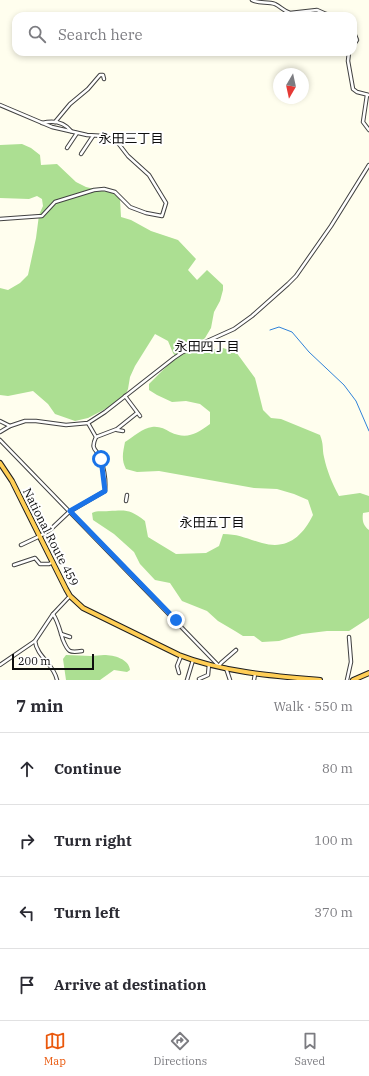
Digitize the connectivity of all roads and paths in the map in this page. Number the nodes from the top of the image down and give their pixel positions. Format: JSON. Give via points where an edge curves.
{"nodes":[{"id":1,"x":252,"y":0,"type":"edge"},
{"id":2,"x":286,"y":12,"type":"edge"},
{"id":3,"x":290,"y":12,"type":"edge"},
{"id":4,"x":322,"y":12,"type":"edge"},
{"id":5,"x":349,"y":56,"type":"edge"},
{"id":6,"x":104,"y":79,"type":"dead end"},
{"id":7,"x":368,"y":95,"type":"edge"},
{"id":8,"x":0,"y":105,"type":"edge"},
{"id":9,"x":55,"y":122,"type":"junction"},
{"id":10,"x":42,"y":123,"type":"junction"},
{"id":11,"x":369,"y":130,"type":"edge"},
{"id":12,"x":71,"y":132,"type":"junction"},
{"id":13,"x":77,"y":133,"type":"junction"},
{"id":14,"x":93,"y":136,"type":"junction"},
{"id":15,"x":67,"y":148,"type":"dead end"},
{"id":16,"x":81,"y":154,"type":"dead end"},
{"id":17,"x":369,"y":165,"type":"edge"},
{"id":18,"x":0,"y":219,"type":"edge"},
{"id":19,"x":125,"y":396,"type":"junction"},
{"id":20,"x":137,"y":413,"type":"junction"},
{"id":21,"x":140,"y":416,"type":"dead end"},
{"id":22,"x":0,"y":421,"type":"edge"},
{"id":23,"x":88,"y":423,"type":"junction"},
{"id":24,"x":10,"y":426,"type":"junction"},
{"id":25,"x":117,"y":430,"type":"junction"},
{"id":26,"x":123,"y":431,"type":"dead end"},
{"id":27,"x":0,"y":432,"type":"edge"},
{"id":28,"x":96,"y":437,"type":"junction"},
{"id":29,"x":0,"y":440,"type":"edge"},
{"id":30,"x":0,"y":462,"type":"edge"},
{"id":31,"x":127,"y":495,"type":"dead end"},
{"id":32,"x":126,"y":501,"type":"dead end"},
{"id":33,"x":70,"y":511,"type":"junction"},
{"id":34,"x":40,"y":536,"type":"junction"},
{"id":35,"x":21,"y":545,"type":"dead end"},
{"id":36,"x":53,"y":562,"type":"junction"},
{"id":37,"x":14,"y":565,"type":"dead end"},
{"id":38,"x":70,"y":596,"type":"junction"},
{"id":39,"x":53,"y":614,"type":"junction"},
{"id":40,"x":60,"y":634,"type":"junction"},
{"id":41,"x":70,"y":637,"type":"dead end"},
{"id":42,"x":349,"y":637,"type":"dead end"},
{"id":43,"x":35,"y":641,"type":"junction"},
{"id":44,"x":236,"y":650,"type":"dead end"},
{"id":45,"x":82,"y":651,"type":"dead end"},
{"id":46,"x":181,"y":656,"type":"junction"},
{"id":47,"x":193,"y":660,"type":"junction"},
{"id":48,"x":209,"y":664,"type":"junction"},
{"id":49,"x":0,"y":665,"type":"edge"},
{"id":50,"x":219,"y":666,"type":"junction"},
{"id":51,"x":226,"y":667,"type":"junction"},
{"id":52,"x":179,"y":673,"type":"dead end"},
{"id":53,"x":255,"y":673,"type":"junction"},
{"id":54,"x":369,"y":673,"type":"edge"},
{"id":55,"x":198,"y":679,"type":"dead end"},
{"id":56,"x":296,"y":679,"type":"edge"},
{"id":57,"x":57,"y":680,"type":"edge"},
{"id":58,"x":187,"y":680,"type":"edge"},
{"id":59,"x":230,"y":680,"type":"edge"},
{"id":60,"x":254,"y":680,"type":"edge"},
{"id":61,"x":320,"y":680,"type":"edge"},
{"id":62,"x":347,"y":680,"type":"edge"},
{"id":63,"x":353,"y":680,"type":"edge"}],
"edges":[{"from":1,"to":2,"type":"street","via":[[273,3]]},
{"from":3,"to":4,"type":"street"},
{"from":5,"to":7,"type":"street","via":[[353,89]]},
{"from":6,"to":9,"type":"street","via":[[103,75],[100,75]]},
{"from":7,"to":11,"type":"street","via":[[363,122]]},
{"from":8,"to":10,"type":"street"},
{"from":9,"to":10,"type":"street"},
{"from":9,"to":12,"type":"street","via":[[64,125]]},
{"from":10,"to":12,"type":"street"},
{"from":12,"to":13,"type":"street"},
{"from":13,"to":14,"type":"street"},
{"from":13,"to":15,"type":"street"},
{"from":14,"to":16,"type":"street"},
{"from":14,"to":18,"type":"street","via":[[114,139],[149,175],[166,203],[162,216],[130,207],[115,192],[104,189],[55,202],[42,216]]},
{"from":17,"to":19,"type":"street","via":[[331,226],[288,284],[234,329],[178,355]]},
{"from":19,"to":20,"type":"street"},
{"from":19,"to":23,"type":"street"},
{"from":20,"to":21,"type":"street"},
{"from":20,"to":25,"type":"street"},
{"from":22,"to":24,"type":"street"},
{"from":23,"to":24,"type":"street","via":[[66,425],[31,421]]},
{"from":23,"to":28,"type":"street"},
{"from":24,"to":27,"type":"street"},
{"from":25,"to":26,"type":"street"},
{"from":25,"to":28,"type":"street"},
{"from":28,"to":33,"type":"street","via":[[94,446],[101,459],[106,489]]},
{"from":29,"to":33,"type":"street"},
{"from":30,"to":34,"type":"highway","name":"National Route 459"},
{"from":31,"to":32,"type":"street"},
{"from":33,"to":34,"type":"street"},
{"from":33,"to":50,"type":"street"},
{"from":34,"to":35,"type":"street"},
{"from":34,"to":36,"type":"highway","name":"National Route 459"},
{"from":36,"to":37,"type":"street","via":[[40,564],[35,558]]},
{"from":36,"to":38,"type":"highway","name":"National Route 459"},
{"from":38,"to":39,"type":"street"},
{"from":38,"to":46,"type":"highway","name":"National Route 459","via":[[92,613]]},
{"from":39,"to":40,"type":"street"},
{"from":39,"to":43,"type":"street"},
{"from":40,"to":41,"type":"street"},
{"from":40,"to":45,"type":"street","via":[[67,649],[73,652]]},
{"from":42,"to":62,"type":"street","via":[[351,662]]},
{"from":43,"to":49,"type":"street"},
{"from":43,"to":57,"type":"street","via":[[36,647]]},
{"from":44,"to":50,"type":"street"},
{"from":46,"to":47,"type":"highway","name":"National Route 459"},
{"from":46,"to":52,"type":"street","via":[[177,666]]},
{"from":47,"to":48,"type":"highway","name":"National Route 459"},
{"from":47,"to":58,"type":"street"},
{"from":48,"to":50,"type":"highway","name":"National Route 459"},
{"from":48,"to":55,"type":"street","via":[[208,675]]},
{"from":50,"to":51,"type":"highway","name":"National Route 459"},
{"from":51,"to":53,"type":"highway","name":"National Route 459"},
{"from":51,"to":59,"type":"street"},
{"from":53,"to":56,"type":"highway","name":"National Route 459"},
{"from":53,"to":60,"type":"street"},
{"from":54,"to":63,"type":"highway"},
{"from":56,"to":61,"type":"highway","name":"National Route 459"}]}
